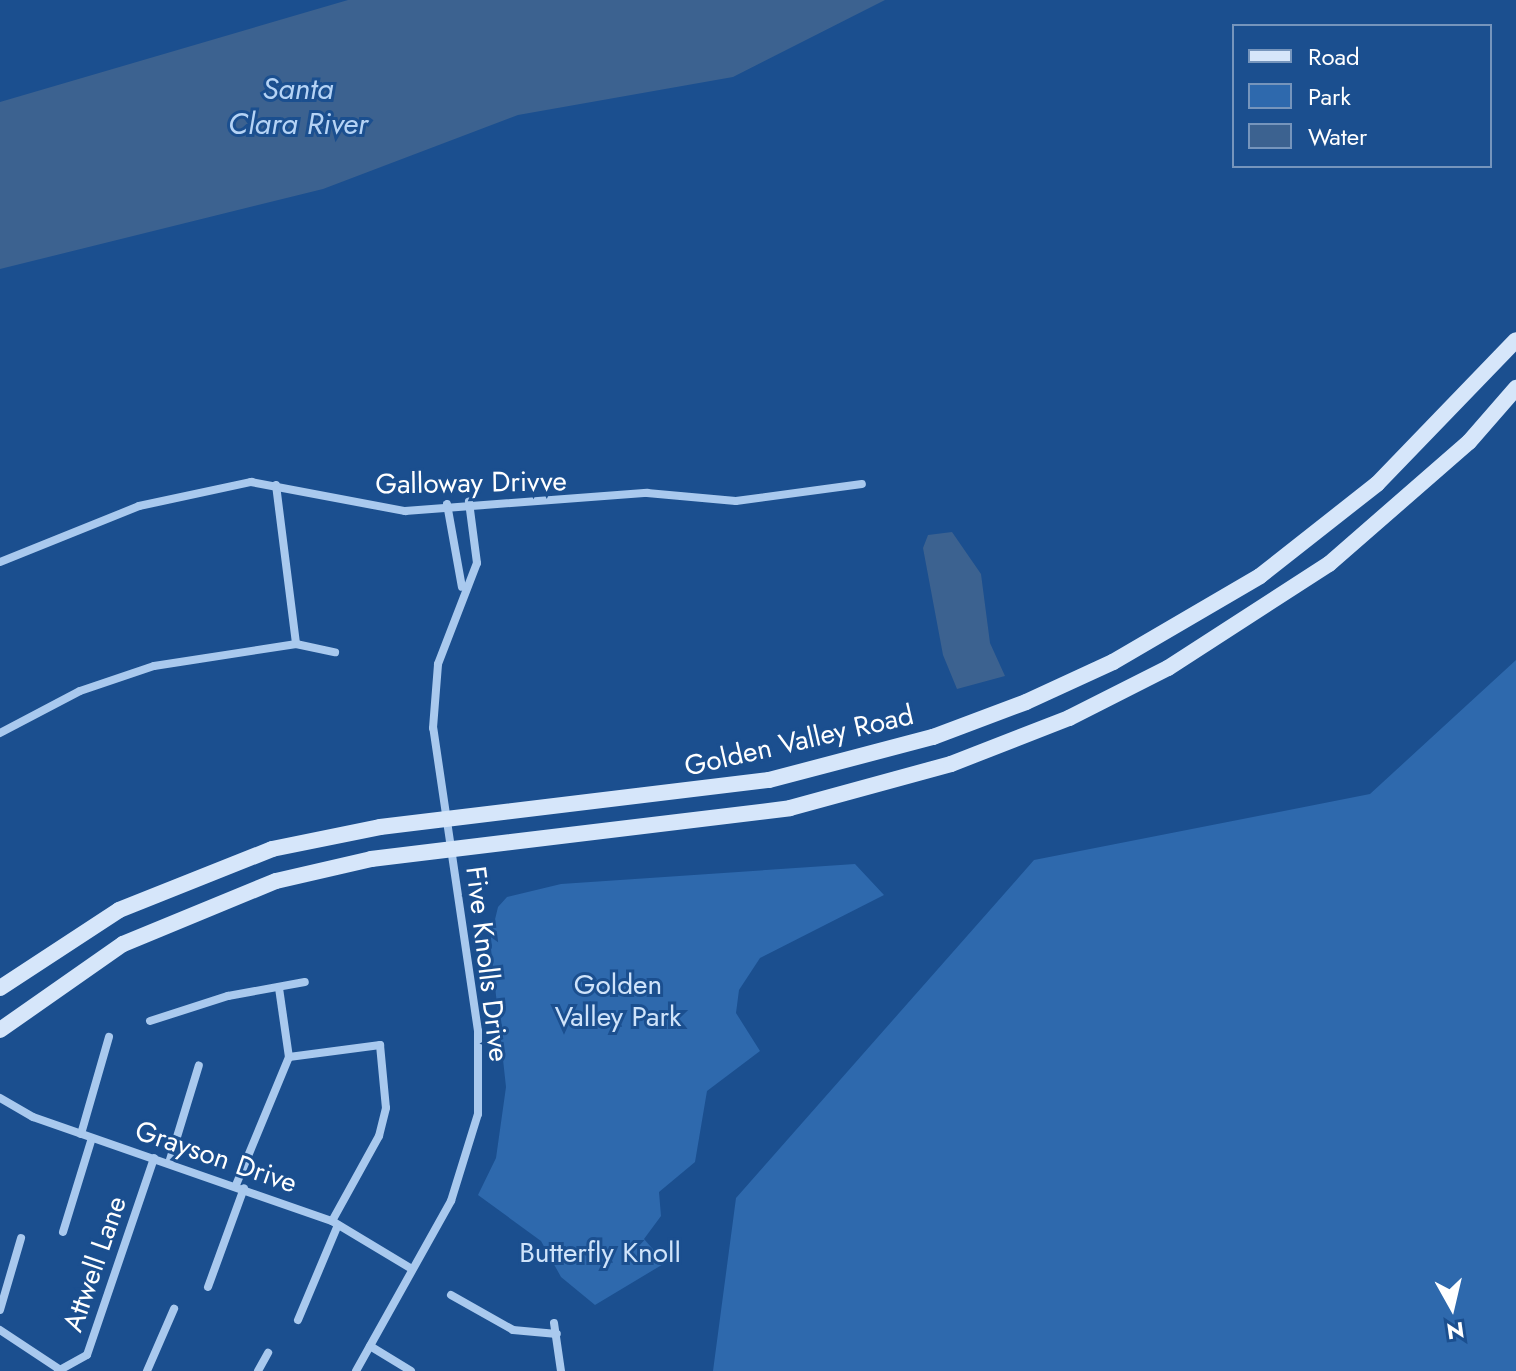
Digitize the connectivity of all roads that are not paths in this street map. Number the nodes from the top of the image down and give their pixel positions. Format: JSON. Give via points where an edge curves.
{"nodes":[{"id":1,"x":1516,"y":340,"type":"edge"},
{"id":2,"x":1516,"y":388,"type":"edge"},
{"id":3,"x":862,"y":484,"type":"dead end"},
{"id":4,"x":276,"y":485,"type":"junction"},
{"id":5,"x":469,"y":502,"type":"junction"},
{"id":6,"x":447,"y":504,"type":"junction"},
{"id":7,"x":0,"y":562,"type":"edge"},
{"id":8,"x":462,"y":587,"type":"junction"},
{"id":9,"x":296,"y":644,"type":"junction"},
{"id":10,"x":335,"y":652,"type":"dead end"},
{"id":11,"x":1,"y":730,"type":"edge"},
{"id":12,"x":445,"y":821,"type":"junction"},
{"id":13,"x":450,"y":851,"type":"junction"},
{"id":14,"x":305,"y":982,"type":"dead end"},
{"id":15,"x":0,"y":988,"type":"edge"},
{"id":16,"x":279,"y":988,"type":"junction"},
{"id":17,"x":150,"y":1021,"type":"dead end"},
{"id":18,"x":0,"y":1030,"type":"edge"},
{"id":19,"x":109,"y":1037,"type":"dead end"},
{"id":20,"x":289,"y":1057,"type":"junction"},
{"id":21,"x":199,"y":1065,"type":"dead end"},
{"id":22,"x":3,"y":1101,"type":"edge"},
{"id":23,"x":0,"y":1116,"type":"edge"},
{"id":24,"x":81,"y":1134,"type":"junction"},
{"id":25,"x":92,"y":1138,"type":"junction"},
{"id":26,"x":154,"y":1158,"type":"junction"},
{"id":27,"x":169,"y":1163,"type":"junction"},
{"id":28,"x":240,"y":1186,"type":"junction"},
{"id":29,"x":335,"y":1223,"type":"junction"},
{"id":30,"x":63,"y":1232,"type":"dead end"},
{"id":31,"x":21,"y":1238,"type":"dead end"},
{"id":32,"x":412,"y":1269,"type":"junction"},
{"id":33,"x":208,"y":1287,"type":"dead end"},
{"id":34,"x":451,"y":1295,"type":"dead end"},
{"id":35,"x":174,"y":1309,"type":"dead end"},
{"id":36,"x":0,"y":1310,"type":"edge"},
{"id":37,"x":298,"y":1320,"type":"dead end"},
{"id":38,"x":554,"y":1323,"type":"dead end"},
{"id":39,"x":0,"y":1330,"type":"edge"},
{"id":40,"x":557,"y":1334,"type":"junction"},
{"id":41,"x":370,"y":1346,"type":"junction"},
{"id":42,"x":268,"y":1353,"type":"dead end"},
{"id":43,"x":61,"y":1371,"type":"edge"},
{"id":44,"x":147,"y":1371,"type":"edge"},
{"id":45,"x":258,"y":1371,"type":"edge"},
{"id":46,"x":356,"y":1371,"type":"edge"},
{"id":47,"x":411,"y":1371,"type":"edge"},
{"id":48,"x":561,"y":1371,"type":"edge"}],
"edges":[{"from":1,"to":12,"type":"main road","name":"Golden Valley Road","via":[[1446,419],[1313,536],[1180,626],[1070,683],[933,737],[769,780]]},
{"from":2,"to":13,"type":"main road","name":"Golden Valley Road","via":[[1469,442],[1329,564],[1168,668],[1069,718],[951,764],[790,808]]},
{"from":3,"to":5,"type":"street","name":"Galloway Drivve","via":[[736,501],[647,493],[576,503]]},
{"from":4,"to":6,"type":"street","name":"Galloway Drivve","via":[[365,508]]},
{"from":4,"to":7,"type":"street","name":"Galloway Drivve","via":[[251,482],[139,506]]},
{"from":4,"to":9,"type":"street"},
{"from":5,"to":6,"type":"street","name":"Galloway Drivve"},
{"from":5,"to":8,"type":"street","name":"Five Knolls Drive","via":[[477,563]]},
{"from":6,"to":8,"type":"street"},
{"from":8,"to":12,"type":"street","name":"Five Knolls Drive","via":[[435,694]]},
{"from":9,"to":10,"type":"street"},
{"from":9,"to":11,"type":"street","via":[[116,676]]},
{"from":12,"to":13,"type":"street","name":"Five Knolls Drive"},
{"from":12,"to":15,"type":"main road","name":"Golden Valley Road","via":[[323,837],[224,864],[119,910]]},
{"from":13,"to":18,"type":"main road","name":"Golden Valley Road","via":[[325,868],[239,891],[123,944]]},
{"from":13,"to":32,"type":"street","name":"Five Knolls Drive","via":[[478,1031],[478,1114],[451,1201]]},
{"from":14,"to":16,"type":"street"},
{"from":16,"to":17,"type":"street"},
{"from":16,"to":20,"type":"street"},
{"from":19,"to":24,"type":"street"},
{"from":20,"to":28,"type":"street"},
{"from":20,"to":29,"type":"street","via":[[380,1045],[382,1122]]},
{"from":21,"to":27,"type":"street"},
{"from":22,"to":23,"type":"street"},
{"from":22,"to":24,"type":"street","name":"Grayson Drive"},
{"from":24,"to":25,"type":"street","name":"Grayson Drive"},
{"from":25,"to":26,"type":"street","name":"Grayson Drive"},
{"from":25,"to":30,"type":"street"},
{"from":26,"to":27,"type":"street","name":"Grayson Drive"},
{"from":26,"to":43,"type":"street","name":"Attwell Lane","via":[[87,1355]]},
{"from":27,"to":28,"type":"street","name":"Grayson Drive"},
{"from":28,"to":29,"type":"street","name":"Grayson Drive"},
{"from":28,"to":33,"type":"street"},
{"from":29,"to":32,"type":"street","name":"Grayson Drive"},
{"from":29,"to":37,"type":"street"},
{"from":31,"to":36,"type":"street"},
{"from":32,"to":41,"type":"street","name":"Five Knolls Drive"},
{"from":34,"to":40,"type":"street","via":[[513,1330]]},
{"from":35,"to":44,"type":"street"},
{"from":38,"to":40,"type":"street"},
{"from":39,"to":43,"type":"street"},
{"from":40,"to":48,"type":"street"},
{"from":41,"to":46,"type":"street","name":"Five Knolls Drive"},
{"from":41,"to":47,"type":"street"},
{"from":42,"to":45,"type":"street"}]}
